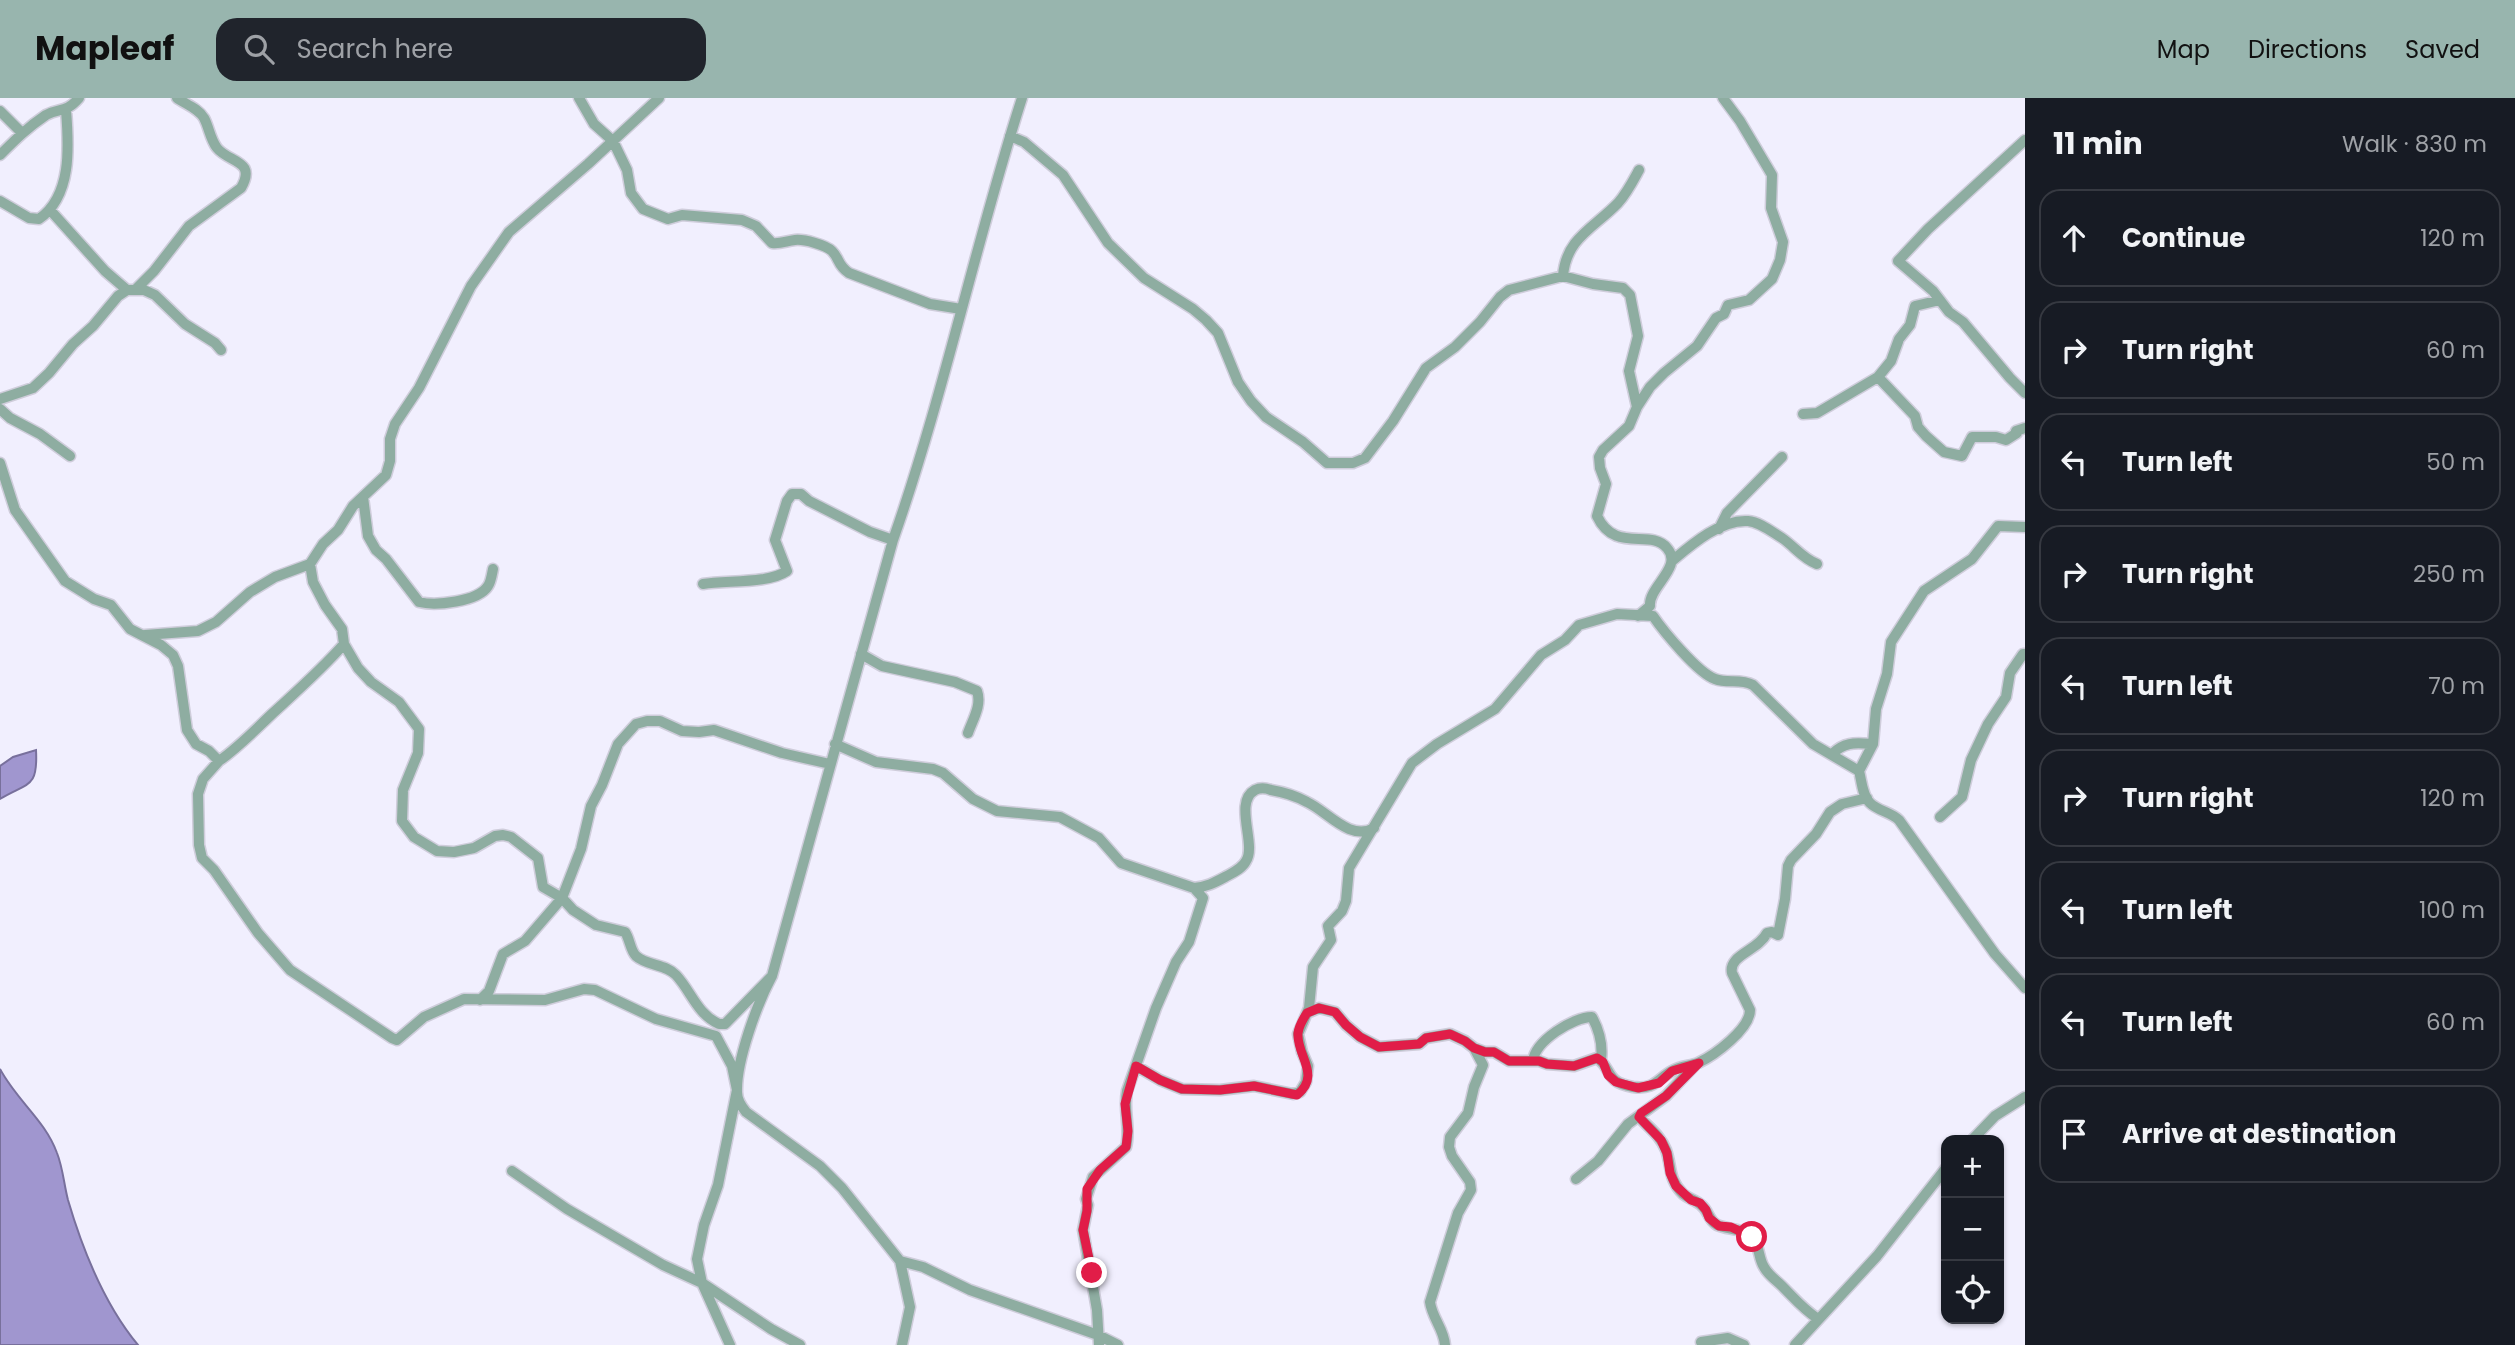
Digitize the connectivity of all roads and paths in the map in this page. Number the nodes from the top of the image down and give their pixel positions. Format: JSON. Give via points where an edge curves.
{"nodes":[{"id":1,"x":79,"y":98,"type":"edge"},
{"id":2,"x":177,"y":98,"type":"edge"},
{"id":3,"x":579,"y":98,"type":"edge"},
{"id":4,"x":659,"y":98,"type":"edge"},
{"id":5,"x":1022,"y":98,"type":"edge"},
{"id":6,"x":1723,"y":98,"type":"edge"},
{"id":7,"x":66,"y":110,"type":"junction"},
{"id":8,"x":0,"y":111,"type":"edge"},
{"id":9,"x":22,"y":133,"type":"junction"},
{"id":10,"x":1010,"y":136,"type":"junction"},
{"id":11,"x":2025,"y":140,"type":"edge"},
{"id":12,"x":612,"y":141,"type":"junction"},
{"id":13,"x":0,"y":155,"type":"edge"},
{"id":14,"x":1639,"y":170,"type":"dead end"},
{"id":15,"x":0,"y":201,"type":"edge"},
{"id":16,"x":51,"y":211,"type":"junction"},
{"id":17,"x":1563,"y":276,"type":"junction"},
{"id":18,"x":132,"y":290,"type":"junction"},
{"id":19,"x":1940,"y":300,"type":"junction"},
{"id":20,"x":961,"y":309,"type":"junction"},
{"id":21,"x":221,"y":350,"type":"dead end"},
{"id":22,"x":1878,"y":377,"type":"junction"},
{"id":23,"x":1650,"y":387,"type":"junction"},
{"id":24,"x":1633,"y":388,"type":"junction"},
{"id":25,"x":2025,"y":393,"type":"edge"},
{"id":26,"x":0,"y":399,"type":"edge"},
{"id":27,"x":1637,"y":407,"type":"junction"},
{"id":28,"x":0,"y":409,"type":"edge"},
{"id":29,"x":1802,"y":414,"type":"dead end"},
{"id":30,"x":2025,"y":429,"type":"edge"},
{"id":31,"x":70,"y":456,"type":"dead end"},
{"id":32,"x":1782,"y":457,"type":"dead end"},
{"id":33,"x":0,"y":463,"type":"edge"},
{"id":34,"x":363,"y":497,"type":"junction"},
{"id":35,"x":2025,"y":527,"type":"edge"},
{"id":36,"x":1719,"y":529,"type":"junction"},
{"id":37,"x":893,"y":540,"type":"junction"},
{"id":38,"x":1672,"y":561,"type":"junction"},
{"id":39,"x":310,"y":564,"type":"junction"},
{"id":40,"x":1817,"y":564,"type":"dead end"},
{"id":41,"x":493,"y":569,"type":"dead end"},
{"id":42,"x":703,"y":584,"type":"dead end"},
{"id":43,"x":1638,"y":615,"type":"junction"},
{"id":44,"x":138,"y":635,"type":"junction"},
{"id":45,"x":344,"y":644,"type":"junction"},
{"id":46,"x":861,"y":654,"type":"junction"},
{"id":47,"x":2025,"y":654,"type":"edge"},
{"id":48,"x":968,"y":733,"type":"dead end"},
{"id":49,"x":835,"y":744,"type":"junction"},
{"id":50,"x":1873,"y":744,"type":"junction"},
{"id":51,"x":1832,"y":754,"type":"junction"},
{"id":52,"x":219,"y":761,"type":"junction"},
{"id":53,"x":830,"y":764,"type":"junction"},
{"id":54,"x":1859,"y":771,"type":"junction"},
{"id":55,"x":1867,"y":798,"type":"junction"},
{"id":56,"x":1940,"y":817,"type":"dead end"},
{"id":57,"x":1374,"y":828,"type":"junction"},
{"id":58,"x":1195,"y":888,"type":"junction"},
{"id":59,"x":562,"y":898,"type":"junction"},
{"id":60,"x":772,"y":976,"type":"junction"},
{"id":61,"x":2025,"y":988,"type":"edge"},
{"id":62,"x":480,"y":1000,"type":"junction"},
{"id":63,"x":1307,"y":1013,"type":"junction"},
{"id":64,"x":1474,"y":1048,"type":"junction"},
{"id":65,"x":1601,"y":1060,"type":"junction"},
{"id":66,"x":1533,"y":1061,"type":"junction"},
{"id":67,"x":1699,"y":1063,"type":"junction"},
{"id":68,"x":1136,"y":1066,"type":"junction"},
{"id":69,"x":737,"y":1090,"type":"junction"},
{"id":70,"x":2025,"y":1097,"type":"edge"},
{"id":71,"x":1639,"y":1117,"type":"junction"},
{"id":72,"x":1977,"y":1135,"type":"edge"},
{"id":73,"x":512,"y":1171,"type":"dead end"},
{"id":74,"x":1941,"y":1174,"type":"edge"},
{"id":75,"x":1576,"y":1179,"type":"dead end"},
{"id":76,"x":697,"y":1259,"type":"junction"},
{"id":77,"x":900,"y":1261,"type":"junction"},
{"id":78,"x":679,"y":1272,"type":"junction"},
{"id":79,"x":702,"y":1283,"type":"junction"},
{"id":80,"x":1818,"y":1319,"type":"junction"},
{"id":81,"x":1099,"y":1340,"type":"edge"},
{"id":82,"x":1701,"y":1342,"type":"dead end"},
{"id":83,"x":730,"y":1345,"type":"edge"},
{"id":84,"x":800,"y":1345,"type":"edge"},
{"id":85,"x":902,"y":1345,"type":"edge"},
{"id":86,"x":1118,"y":1345,"type":"edge"},
{"id":87,"x":1445,"y":1345,"type":"edge"},
{"id":88,"x":1744,"y":1345,"type":"edge"},
{"id":89,"x":1795,"y":1345,"type":"edge"}],
"edges":[{"from":1,"to":7,"type":"street"},
{"from":2,"to":18,"type":"street","via":[[204,117],[217,148],[241,164],[246,179],[241,188],[189,226],[154,271]]},
{"from":3,"to":12,"type":"street","via":[[594,124]]},
{"from":4,"to":12,"type":"street"},
{"from":5,"to":10,"type":"street"},
{"from":6,"to":23,"type":"street","via":[[1772,175],[1769,199],[1783,242],[1780,260],[1772,279],[1749,300],[1728,305],[1697,346]]},
{"from":7,"to":9,"type":"street","via":[[50,113]]},
{"from":7,"to":16,"type":"street","via":[[66,177]]},
{"from":8,"to":9,"type":"street"},
{"from":9,"to":13,"type":"street"},
{"from":10,"to":17,"type":"street","via":[[1063,175],[1108,243],[1144,278],[1206,320],[1218,333],[1251,401],[1327,463],[1365,458],[1426,368],[1455,347],[1500,297],[1509,290]]},
{"from":10,"to":20,"type":"street"},
{"from":11,"to":19,"type":"street","via":[[1898,261]]},
{"from":12,"to":20,"type":"street","via":[[627,170],[631,193],[643,209],[668,219],[682,215],[742,220],[756,226],[772,243],[795,240],[823,247],[832,251],[839,267],[849,273],[930,304]]},
{"from":12,"to":34,"type":"street","via":[[509,232],[494,253],[395,424],[386,475]]},
{"from":14,"to":17,"type":"street","via":[[1619,202],[1569,250]]},
{"from":15,"to":16,"type":"street","via":[[29,218],[39,219]]},
{"from":16,"to":18,"type":"street","via":[[105,271]]},
{"from":17,"to":24,"type":"street","via":[[1618,287],[1630,295],[1638,336],[1629,371]]},
{"from":18,"to":21,"type":"street","via":[[155,295]]},
{"from":18,"to":26,"type":"street","via":[[118,296],[33,388]]},
{"from":19,"to":22,"type":"street","via":[[1915,306],[1910,325]]},
{"from":19,"to":25,"type":"street"},
{"from":20,"to":37,"type":"street","via":[[916,475]]},
{"from":22,"to":29,"type":"street","via":[[1817,413]]},
{"from":22,"to":30,"type":"street","via":[[1944,452],[1962,456],[1972,437],[2007,440]]},
{"from":23,"to":24,"type":"street"},
{"from":23,"to":27,"type":"street"},
{"from":24,"to":27,"type":"street"},
{"from":27,"to":38,"type":"street","via":[[1629,426],[1599,457],[1606,484],[1597,516],[1610,533],[1665,545]]},
{"from":28,"to":31,"type":"street"},
{"from":32,"to":36,"type":"street","via":[[1727,513]]},
{"from":33,"to":44,"type":"street","via":[[15,510],[65,581],[111,605]]},
{"from":34,"to":39,"type":"street"},
{"from":34,"to":41,"type":"street","via":[[368,536],[419,602],[440,605],[463,600],[488,587]]},
{"from":35,"to":50,"type":"street","via":[[1998,526],[1972,559],[1924,591],[1907,615],[1891,642]]},
{"from":36,"to":38,"type":"street"},
{"from":36,"to":40,"type":"street","via":[[1749,521],[1762,525]]},
{"from":37,"to":42,"type":"street","via":[[801,494],[792,494],[775,540],[787,570],[750,580]]},
{"from":37,"to":46,"type":"street"},
{"from":38,"to":43,"type":"street","via":[[1649,599],[1650,606]]},
{"from":39,"to":44,"type":"street","via":[[266,582],[198,631]]},
{"from":39,"to":45,"type":"street","via":[[313,582],[342,629]]},
{"from":43,"to":51,"type":"street","via":[[1653,616],[1712,679],[1744,680],[1753,685],[1813,744]]},
{"from":43,"to":57,"type":"street","via":[[1611,615],[1579,625],[1541,655],[1495,709],[1412,763]]},
{"from":44,"to":52,"type":"street","via":[[173,655],[187,730],[195,744]]},
{"from":45,"to":52,"type":"street","via":[[241,746]]},
{"from":45,"to":59,"type":"street","via":[[371,682],[400,702],[419,729],[418,753],[403,790],[402,821],[414,837],[436,851],[454,852],[474,848],[495,836],[511,837],[538,858],[543,887]]},
{"from":46,"to":48,"type":"street","via":[[883,666],[977,691],[978,707]]},
{"from":46,"to":49,"type":"street"},
{"from":47,"to":56,"type":"street","via":[[2010,673],[2006,697],[1975,750],[1962,797]]},
{"from":49,"to":53,"type":"street"},
{"from":49,"to":58,"type":"street","via":[[876,762],[943,773],[973,799],[997,811],[1060,817],[1099,838],[1121,863]]},
{"from":50,"to":51,"type":"street","via":[[1849,743]]},
{"from":50,"to":54,"type":"street"},
{"from":51,"to":54,"type":"street"},
{"from":52,"to":62,"type":"street","via":[[203,779],[198,794],[202,858],[290,970],[397,1040],[424,1017],[446,1006],[464,999]]},
{"from":53,"to":59,"type":"street","via":[[714,730],[682,731],[660,721],[636,724],[618,744],[591,806],[582,849]]},
{"from":53,"to":60,"type":"street"},
{"from":54,"to":55,"type":"street"},
{"from":55,"to":61,"type":"street","via":[[1899,820],[1995,954]]},
{"from":55,"to":67,"type":"street","via":[[1830,812],[1791,860],[1778,935],[1767,933],[1762,942],[1733,961],[1731,968],[1748,1002],[1746,1025]]},
{"from":57,"to":58,"type":"street","via":[[1351,830],[1308,802],[1271,789],[1254,790],[1246,809],[1248,860],[1226,877]]},
{"from":57,"to":63,"type":"street","via":[[1349,868],[1346,901],[1328,926],[1331,940],[1313,967]]},
{"from":58,"to":68,"type":"street","via":[[1203,898],[1198,919],[1160,998]]},
{"from":59,"to":60,"type":"street","via":[[596,925],[625,932],[633,954],[674,972],[699,1009],[719,1024],[725,1024]]},
{"from":59,"to":62,"type":"street","via":[[525,940],[503,954],[489,990]]},
{"from":60,"to":69,"type":"street","via":[[744,1051]]},
{"from":62,"to":69,"type":"street","via":[[545,1000],[595,990],[656,1019],[716,1036],[732,1066]]},
{"from":63,"to":64,"type":"street","via":[[1319,1008],[1335,1012],[1360,1037],[1379,1047],[1419,1044],[1426,1038],[1450,1034]]},
{"from":63,"to":68,"type":"street","via":[[1298,1034],[1308,1066],[1306,1082],[1297,1095],[1254,1086],[1182,1089]]},
{"from":64,"to":66,"type":"street","via":[[1509,1061]]},
{"from":64,"to":87,"type":"street","via":[[1483,1065],[1468,1113],[1450,1137],[1449,1147],[1471,1190],[1458,1213],[1430,1302]]},
{"from":65,"to":66,"type":"street","via":[[1574,1066]]},
{"from":65,"to":66,"type":"street","via":[[1592,1017],[1572,1020],[1542,1042]]},
{"from":65,"to":67,"type":"street","via":[[1616,1082],[1638,1088]]},
{"from":67,"to":71,"type":"street"},
{"from":68,"to":81,"type":"street","via":[[1125,1104],[1126,1147],[1093,1177],[1086,1199],[1083,1230]]},
{"from":69,"to":76,"type":"street"},
{"from":69,"to":77,"type":"street","via":[[746,1112],[820,1166]]},
{"from":70,"to":72,"type":"street","via":[[1995,1116]]},
{"from":71,"to":75,"type":"street"},
{"from":71,"to":80,"type":"street","via":[[1661,1140],[1676,1186],[1700,1203],[1719,1226],[1752,1237],[1767,1273]]},
{"from":73,"to":78,"type":"street","via":[[567,1209]]},
{"from":74,"to":80,"type":"street","via":[[1877,1256]]},
{"from":76,"to":78,"type":"street"},
{"from":76,"to":79,"type":"street"},
{"from":77,"to":81,"type":"street"},
{"from":77,"to":85,"type":"street","via":[[910,1307]]},
{"from":78,"to":79,"type":"street"},
{"from":79,"to":83,"type":"street"},
{"from":79,"to":84,"type":"street"},
{"from":80,"to":89,"type":"street"},
{"from":81,"to":86,"type":"street"},
{"from":82,"to":88,"type":"street","via":[[1728,1338]]}]}
